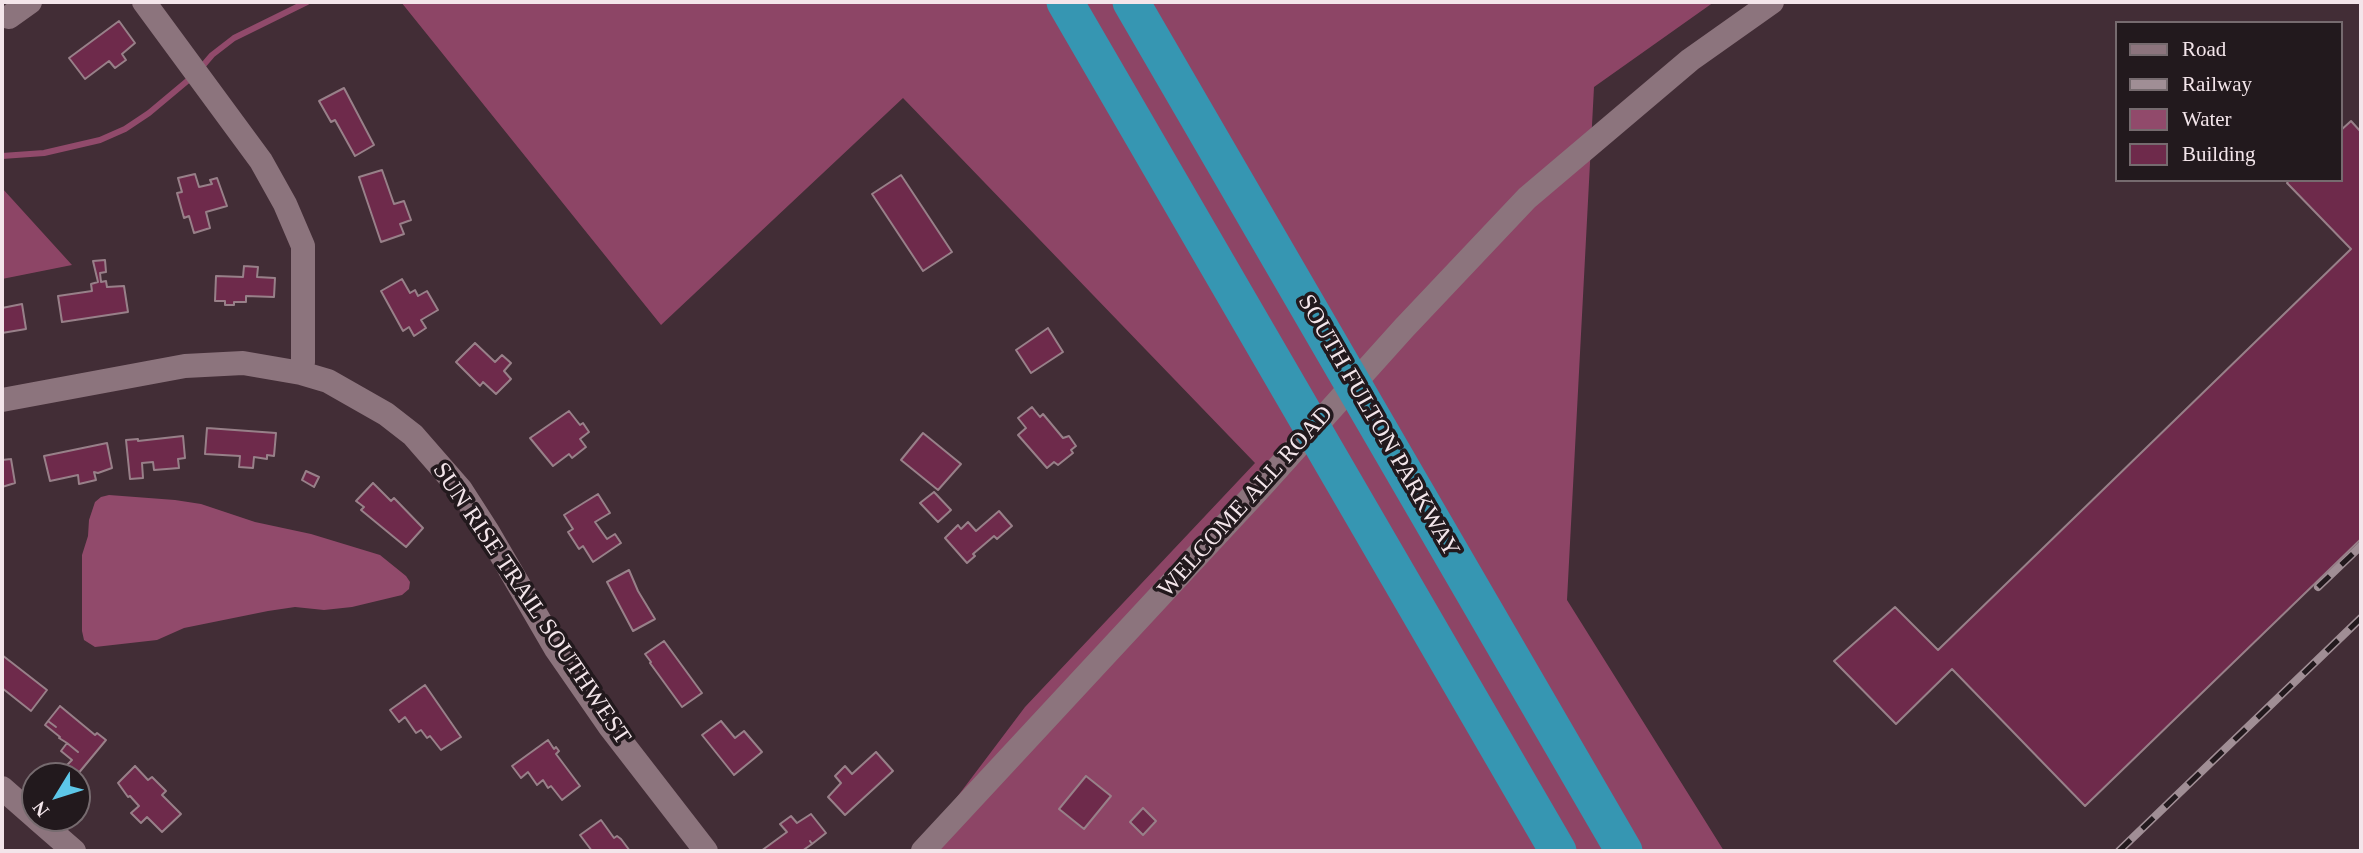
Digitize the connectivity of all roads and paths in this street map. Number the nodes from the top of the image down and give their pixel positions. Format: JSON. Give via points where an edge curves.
{"nodes":[{"id":1,"x":30,"y":2,"type":"edge"},
{"id":2,"x":144,"y":2,"type":"edge"},
{"id":3,"x":1065,"y":2,"type":"edge"},
{"id":4,"x":1131,"y":2,"type":"edge"},
{"id":5,"x":1772,"y":2,"type":"edge"},
{"id":6,"x":9,"y":17,"type":"dead end"},
{"id":7,"x":301,"y":373,"type":"junction"},
{"id":8,"x":2,"y":400,"type":"edge"},
{"id":9,"x":2,"y":788,"type":"edge"},
{"id":10,"x":21,"y":804,"type":"edge"},
{"id":11,"x":53,"y":832,"type":"edge"},
{"id":12,"x":74,"y":851,"type":"edge"},
{"id":13,"x":706,"y":851,"type":"edge"},
{"id":14,"x":923,"y":851,"type":"edge"},
{"id":15,"x":1558,"y":851,"type":"edge"},
{"id":16,"x":1624,"y":851,"type":"edge"}],
"edges":[{"from":1,"to":6,"type":"street"},
{"from":2,"to":7,"type":"street","via":[[261,161],[290,215],[303,246]]},
{"from":3,"to":15,"type":"highway"},
{"from":4,"to":16,"type":"highway","name":"SOUTH FULTON PARKWAY"},
{"from":5,"to":14,"type":"street","name":"WELCOME ALL ROAD","via":[[1690,60],[1527,198]]},
{"from":7,"to":8,"type":"street","name":"SUN RISE TRAIL SOUTHWEST","via":[[243,363],[185,366]]},
{"from":7,"to":13,"type":"street","name":"SUN RISE TRAIL SOUTHWEST","via":[[336,385],[386,414],[438,462],[461,490],[610,727]]},
{"from":9,"to":10,"type":"street"},
{"from":11,"to":12,"type":"street"}]}
